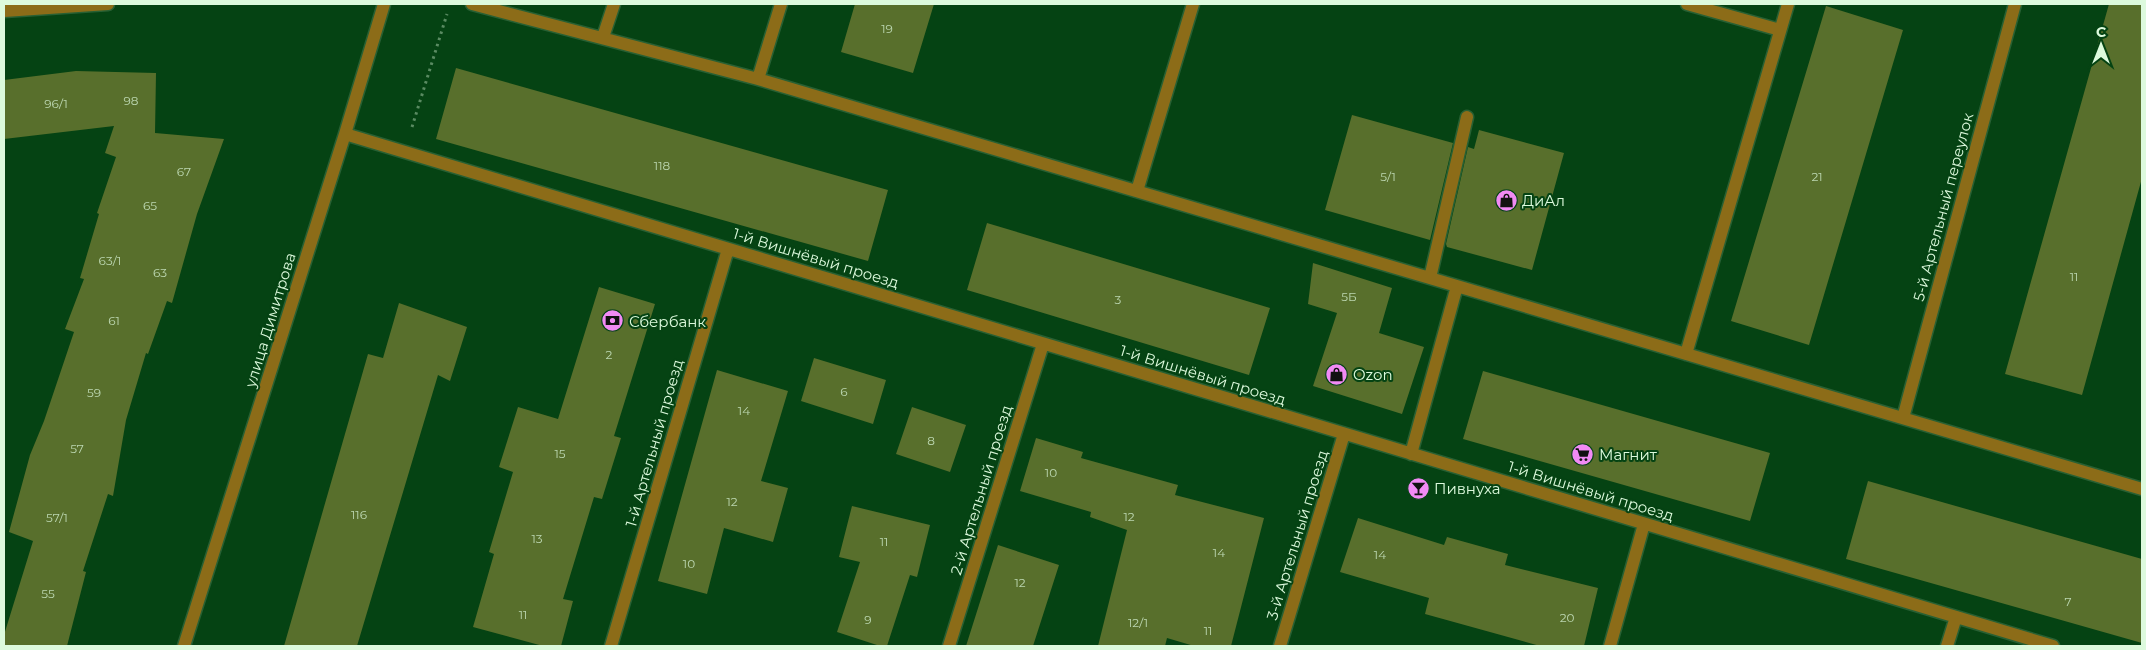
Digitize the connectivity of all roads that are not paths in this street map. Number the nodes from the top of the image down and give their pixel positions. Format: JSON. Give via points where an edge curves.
{"nodes":[{"id":1,"x":108,"y":4,"type":"edge"},
{"id":2,"x":384,"y":4,"type":"edge"},
{"id":3,"x":472,"y":4,"type":"edge"},
{"id":4,"x":614,"y":4,"type":"edge"},
{"id":5,"x":781,"y":4,"type":"edge"},
{"id":6,"x":1193,"y":4,"type":"edge"},
{"id":7,"x":1687,"y":4,"type":"edge"},
{"id":8,"x":1788,"y":4,"type":"edge"},
{"id":9,"x":2015,"y":4,"type":"edge"},
{"id":10,"x":4,"y":11,"type":"edge"},
{"id":11,"x":1780,"y":30,"type":"junction"},
{"id":12,"x":603,"y":37,"type":"junction"},
{"id":13,"x":758,"y":79,"type":"junction"},
{"id":14,"x":1467,"y":117,"type":"dead end"},
{"id":15,"x":345,"y":134,"type":"junction"},
{"id":16,"x":1137,"y":191,"type":"junction"},
{"id":17,"x":728,"y":249,"type":"junction"},
{"id":18,"x":1430,"y":278,"type":"junction"},
{"id":19,"x":1457,"y":286,"type":"junction"},
{"id":20,"x":1044,"y":344,"type":"junction"},
{"id":21,"x":1686,"y":354,"type":"junction"},
{"id":22,"x":1903,"y":418,"type":"junction"},
{"id":23,"x":1344,"y":434,"type":"junction"},
{"id":24,"x":1411,"y":454,"type":"junction"},
{"id":25,"x":2142,"y":489,"type":"edge"},
{"id":26,"x":1644,"y":524,"type":"junction"},
{"id":27,"x":1956,"y":617,"type":"junction"},
{"id":28,"x":184,"y":646,"type":"edge"},
{"id":29,"x":611,"y":646,"type":"edge"},
{"id":30,"x":949,"y":646,"type":"edge"},
{"id":31,"x":1280,"y":646,"type":"edge"},
{"id":32,"x":1610,"y":646,"type":"edge"},
{"id":33,"x":1947,"y":646,"type":"edge"},
{"id":34,"x":2053,"y":646,"type":"edge"}],
"edges":[{"from":1,"to":10,"type":"street"},
{"from":2,"to":15,"type":"street","name":"улица Димитрова"},
{"from":3,"to":12,"type":"street"},
{"from":4,"to":12,"type":"street"},
{"from":5,"to":13,"type":"street"},
{"from":6,"to":16,"type":"street"},
{"from":7,"to":11,"type":"street"},
{"from":8,"to":11,"type":"street"},
{"from":9,"to":22,"type":"street","name":"5-й Артельный переулок"},
{"from":11,"to":21,"type":"street"},
{"from":12,"to":13,"type":"street"},
{"from":13,"to":16,"type":"street"},
{"from":14,"to":18,"type":"street"},
{"from":15,"to":17,"type":"street","name":"1-й Вишнёвый проезд"},
{"from":15,"to":28,"type":"street","name":"улица Димитрова"},
{"from":16,"to":18,"type":"street"},
{"from":17,"to":20,"type":"street","name":"1-й Вишнёвый проезд"},
{"from":17,"to":29,"type":"street","name":"1-й Артельный проезд"},
{"from":18,"to":19,"type":"street"},
{"from":19,"to":21,"type":"street"},
{"from":19,"to":24,"type":"street"},
{"from":20,"to":23,"type":"street","name":"1-й Вишнёвый проезд"},
{"from":20,"to":30,"type":"street","name":"2-й Артельный проезд"},
{"from":21,"to":22,"type":"street"},
{"from":22,"to":25,"type":"street"},
{"from":23,"to":24,"type":"street","name":"1-й Вишнёвый проезд"},
{"from":23,"to":31,"type":"street","name":"3-й Артельный проезд"},
{"from":24,"to":26,"type":"street","name":"1-й Вишнёвый проезд"},
{"from":26,"to":27,"type":"street","name":"1-й Вишнёвый проезд"},
{"from":26,"to":32,"type":"street"},
{"from":27,"to":33,"type":"street"},
{"from":27,"to":34,"type":"street","name":"1-й Вишнёвый проезд"}]}
